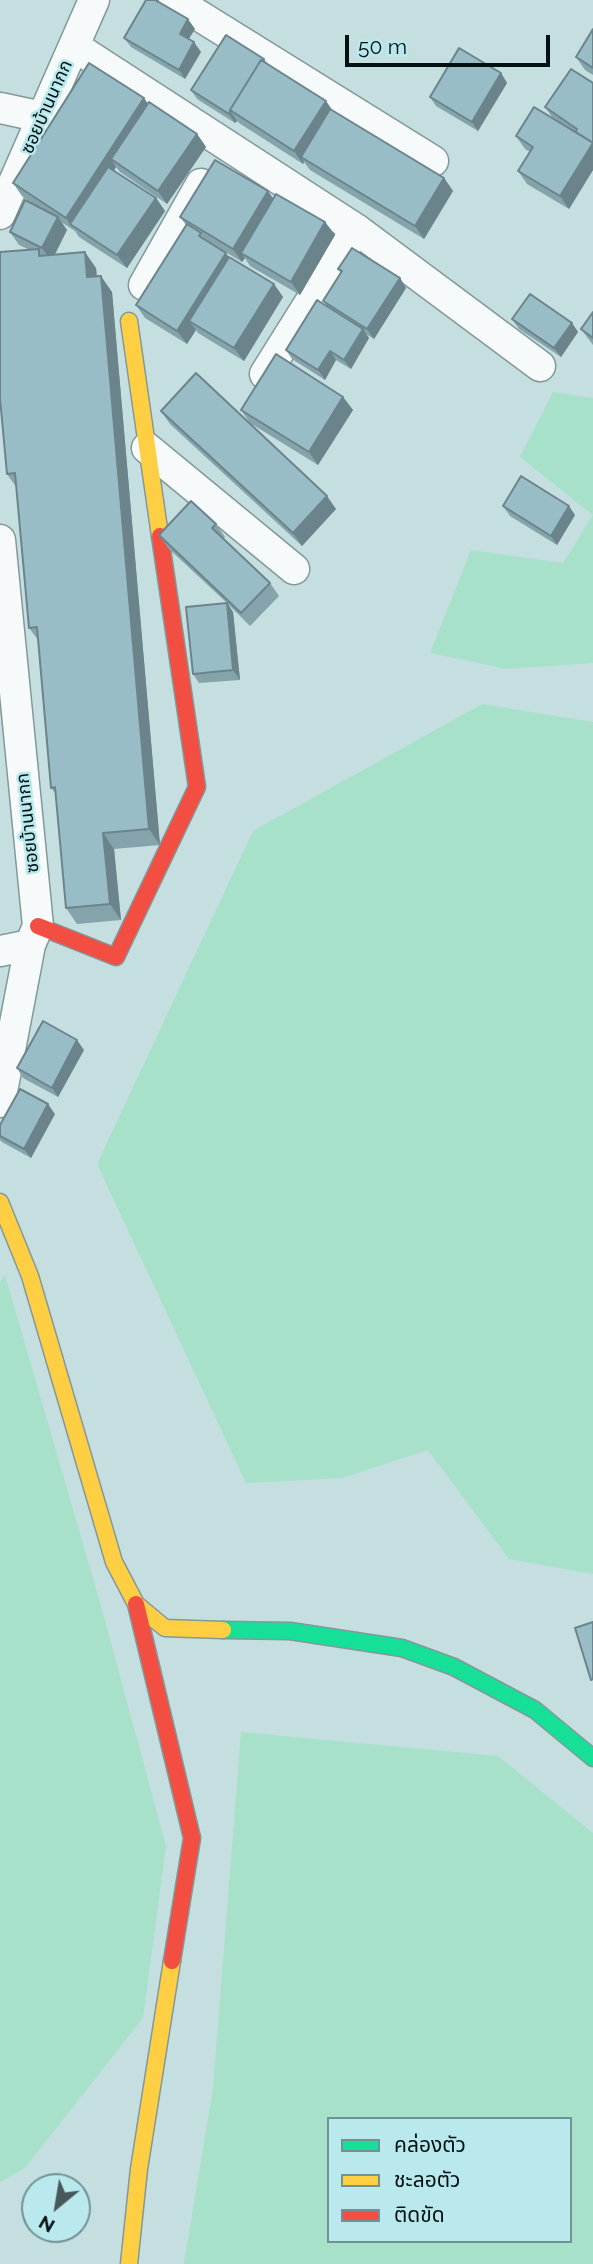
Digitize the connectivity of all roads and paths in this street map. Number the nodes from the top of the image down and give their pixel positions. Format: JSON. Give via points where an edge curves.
{"nodes":[{"id":1,"x":94,"y":0,"type":"edge"},
{"id":2,"x":174,"y":0,"type":"edge"},
{"id":3,"x":74,"y":46,"type":"junction"},
{"id":4,"x":0,"y":108,"type":"edge"},
{"id":5,"x":42,"y":117,"type":"junction"},
{"id":6,"x":223,"y":144,"type":"junction"},
{"id":7,"x":433,"y":161,"type":"dead end"},
{"id":8,"x":0,"y":214,"type":"edge"},
{"id":9,"x":356,"y":229,"type":"junction"},
{"id":10,"x":144,"y":285,"type":"dead end"},
{"id":11,"x":129,"y":321,"type":"dead end"},
{"id":12,"x":540,"y":366,"type":"dead end"},
{"id":13,"x":265,"y":374,"type":"edge"},
{"id":14,"x":148,"y":448,"type":"junction"},
{"id":15,"x":0,"y":540,"type":"edge"},
{"id":16,"x":294,"y":569,"type":"dead end"},
{"id":17,"x":34,"y":936,"type":"junction"},
{"id":18,"x":0,"y":951,"type":"edge"},
{"id":19,"x":0,"y":1102,"type":"edge"},
{"id":20,"x":0,"y":1202,"type":"edge"},
{"id":21,"x":136,"y":1604,"type":"junction"},
{"id":22,"x":593,"y":1758,"type":"edge"},
{"id":23,"x":129,"y":2264,"type":"edge"}],
"edges":[{"from":1,"to":3,"type":"street","name":"ซอยบ้านนากก"},
{"from":2,"to":7,"type":"street"},
{"from":3,"to":5,"type":"street","name":"ซอยบ้านนากก"},
{"from":3,"to":6,"type":"street"},
{"from":4,"to":5,"type":"street"},
{"from":5,"to":8,"type":"street","name":"ซอยบ้านนากก"},
{"from":6,"to":9,"type":"street"},
{"from":6,"to":10,"type":"street"},
{"from":9,"to":12,"type":"street"},
{"from":9,"to":13,"type":"street"},
{"from":11,"to":14,"type":"street"},
{"from":14,"to":16,"type":"street"},
{"from":14,"to":17,"type":"street","via":[[197,787],[116,957]]},
{"from":15,"to":17,"type":"street","name":"ซอยบ้านนากก"},
{"from":17,"to":18,"type":"street"},
{"from":17,"to":19,"type":"street","name":"ซอยบ้านนากก"},
{"from":20,"to":21,"type":"street","via":[[30,1276],[114,1562]]},
{"from":21,"to":22,"type":"street","via":[[165,1628],[290,1631],[402,1648],[454,1667],[535,1710]]},
{"from":21,"to":23,"type":"street","via":[[192,1838],[139,2169]]}]}
